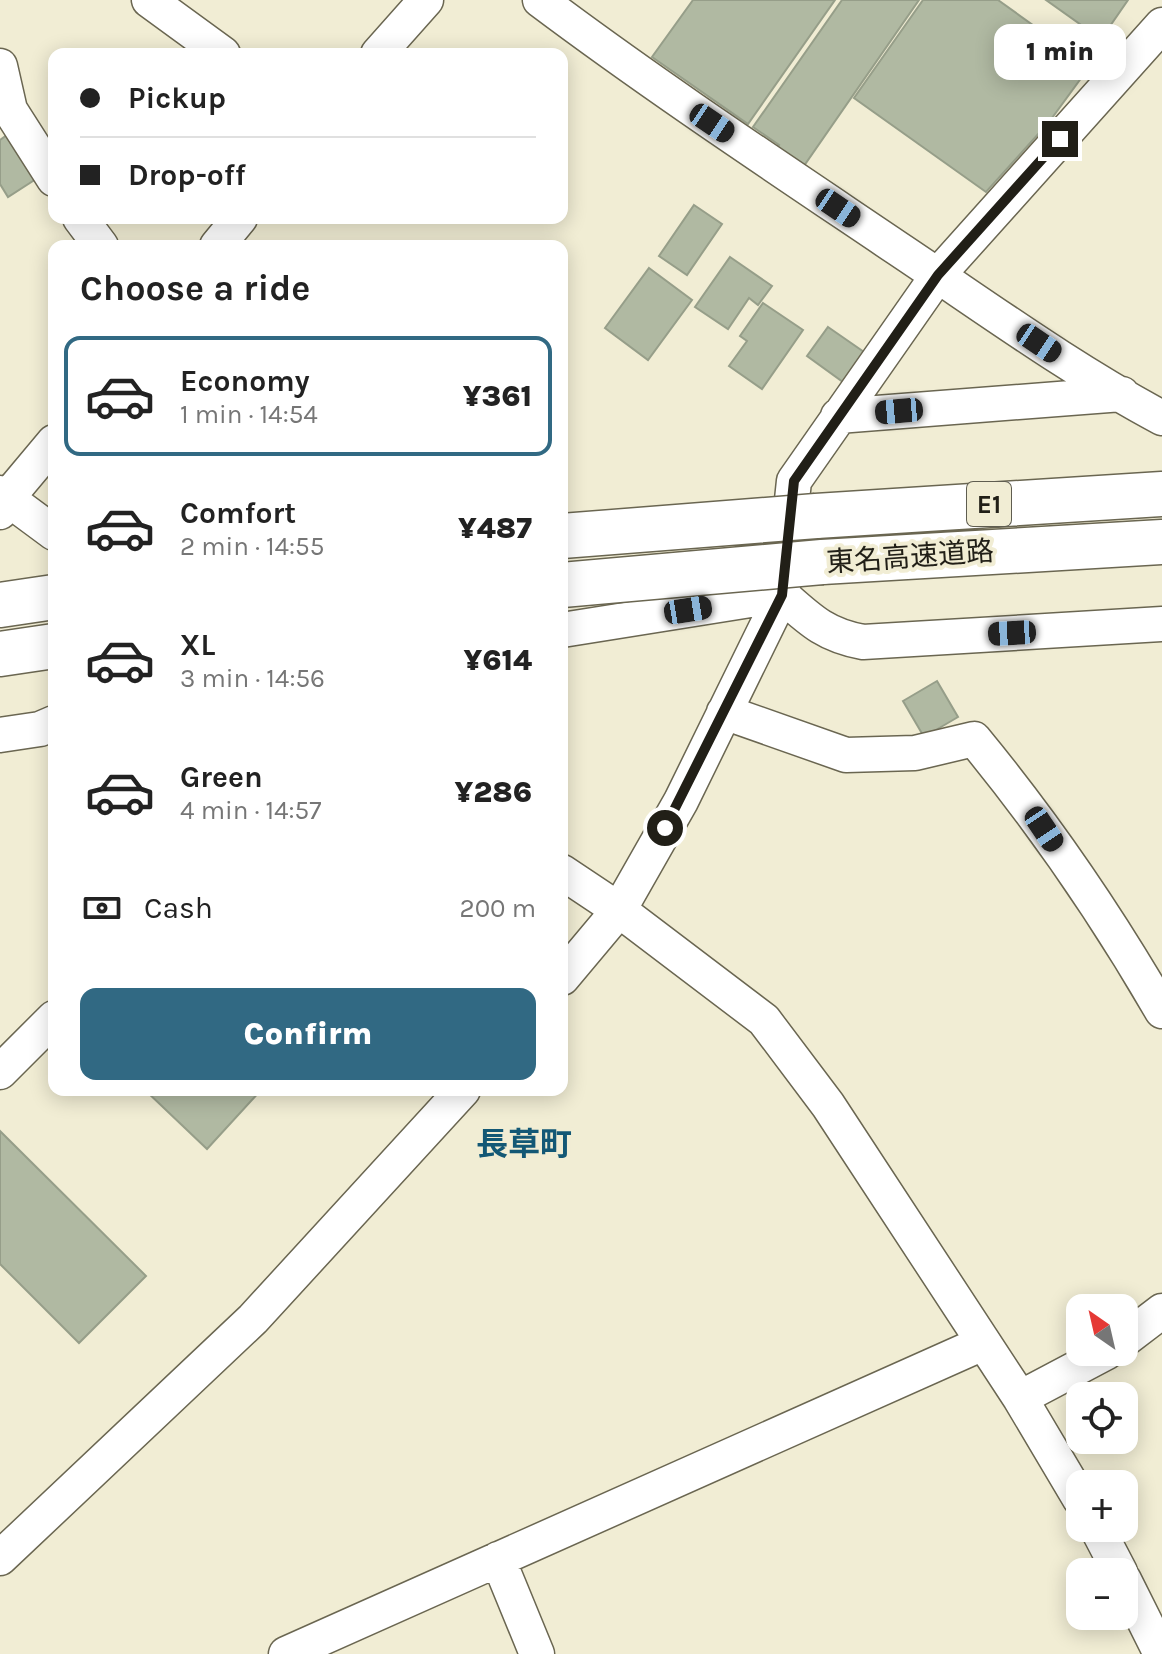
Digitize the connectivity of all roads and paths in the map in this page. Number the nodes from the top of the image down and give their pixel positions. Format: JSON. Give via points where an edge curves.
{"nodes":[{"id":1,"x":149,"y":0,"type":"edge"},
{"id":2,"x":426,"y":0,"type":"edge"},
{"id":3,"x":540,"y":0,"type":"edge"},
{"id":4,"x":1162,"y":25,"type":"edge"},
{"id":5,"x":215,"y":48,"type":"edge"},
{"id":6,"x":383,"y":48,"type":"edge"},
{"id":7,"x":0,"y":66,"type":"edge"},
{"id":8,"x":5,"y":113,"type":"edge"},
{"id":9,"x":48,"y":171,"type":"edge"},
{"id":10,"x":235,"y":224,"type":"edge"},
{"id":11,"x":222,"y":240,"type":"edge"},
{"id":12,"x":938,"y":275,"type":"junction"},
{"id":13,"x":1116,"y":394,"type":"junction"},
{"id":14,"x":1162,"y":396,"type":"edge"},
{"id":15,"x":838,"y":416,"type":"junction"},
{"id":16,"x":1162,"y":418,"type":"edge"},
{"id":17,"x":48,"y":449,"type":"edge"},
{"id":18,"x":1162,"y":494,"type":"edge"},
{"id":19,"x":2,"y":501,"type":"edge"},
{"id":20,"x":48,"y":529,"type":"edge"},
{"id":21,"x":568,"y":536,"type":"edge"},
{"id":22,"x":1162,"y":542,"type":"edge"},
{"id":23,"x":568,"y":584,"type":"edge"},
{"id":24,"x":782,"y":595,"type":"junction"},
{"id":25,"x":1162,"y":624,"type":"edge"},
{"id":26,"x":568,"y":629,"type":"edge"},
{"id":27,"x":48,"y":647,"type":"edge"},
{"id":28,"x":0,"y":654,"type":"edge"},
{"id":29,"x":724,"y":712,"type":"junction"},
{"id":30,"x":48,"y":726,"type":"edge"},
{"id":31,"x":0,"y":735,"type":"edge"},
{"id":32,"x":568,"y":876,"type":"edge"},
{"id":33,"x":619,"y":910,"type":"junction"},
{"id":34,"x":568,"y":971,"type":"edge"},
{"id":35,"x":1162,"y":1011,"type":"edge"},
{"id":36,"x":48,"y":1024,"type":"edge"},
{"id":37,"x":0,"y":1072,"type":"edge"},
{"id":38,"x":457,"y":1096,"type":"edge"},
{"id":39,"x":1162,"y":1311,"type":"edge"},
{"id":40,"x":1138,"y":1329,"type":"edge"},
{"id":41,"x":983,"y":1343,"type":"junction"},
{"id":42,"x":1081,"y":1366,"type":"edge"},
{"id":43,"x":1020,"y":1398,"type":"junction"},
{"id":44,"x":1066,"y":1475,"type":"edge"},
{"id":45,"x":0,"y":1558,"type":"edge"},
{"id":46,"x":498,"y":1559,"type":"junction"},
{"id":47,"x":1138,"y":1608,"type":"edge"},
{"id":48,"x":286,"y":1654,"type":"edge"},
{"id":49,"x":537,"y":1654,"type":"edge"},
{"id":50,"x":1161,"y":1654,"type":"edge"}],
"edges":[{"from":1,"to":5,"type":"street"},
{"from":2,"to":6,"type":"street"},
{"from":3,"to":12,"type":"street","via":[[637,73]]},
{"from":4,"to":12,"type":"street"},
{"from":7,"to":8,"type":"street"},
{"from":8,"to":9,"type":"street"},
{"from":10,"to":11,"type":"street"},
{"from":12,"to":13,"type":"street"},
{"from":12,"to":15,"type":"street"},
{"from":13,"to":14,"type":"street"},
{"from":13,"to":15,"type":"street"},
{"from":13,"to":16,"type":"street"},
{"from":15,"to":24,"type":"street","via":[[794,481]]},
{"from":17,"to":19,"type":"street"},
{"from":18,"to":21,"type":"highway","name":"東名高速道路","number":"E1","bridge":true},
{"from":19,"to":20,"type":"street"},
{"from":22,"to":23,"type":"highway","name":"東名高速道路","number":"E1","bridge":true,"via":[[822,562]]},
{"from":24,"to":25,"type":"street","via":[[825,632],[863,642]]},
{"from":24,"to":26,"type":"street"},
{"from":24,"to":29,"type":"street"},
{"from":27,"to":28,"type":"highway"},
{"from":29,"to":33,"type":"street"},
{"from":29,"to":35,"type":"street","via":[[846,755],[915,753],[974,739],[1027,803]]},
{"from":30,"to":31,"type":"street"},
{"from":32,"to":33,"type":"street"},
{"from":33,"to":34,"type":"street"},
{"from":33,"to":41,"type":"street","via":[[764,1020],[828,1105]]},
{"from":36,"to":37,"type":"street"},
{"from":38,"to":45,"type":"street","via":[[253,1319]]},
{"from":39,"to":40,"type":"street"},
{"from":41,"to":43,"type":"street"},
{"from":41,"to":46,"type":"street"},
{"from":42,"to":43,"type":"street"},
{"from":43,"to":44,"type":"street"},
{"from":46,"to":48,"type":"street"},
{"from":46,"to":49,"type":"street"},
{"from":47,"to":50,"type":"street"}]}
